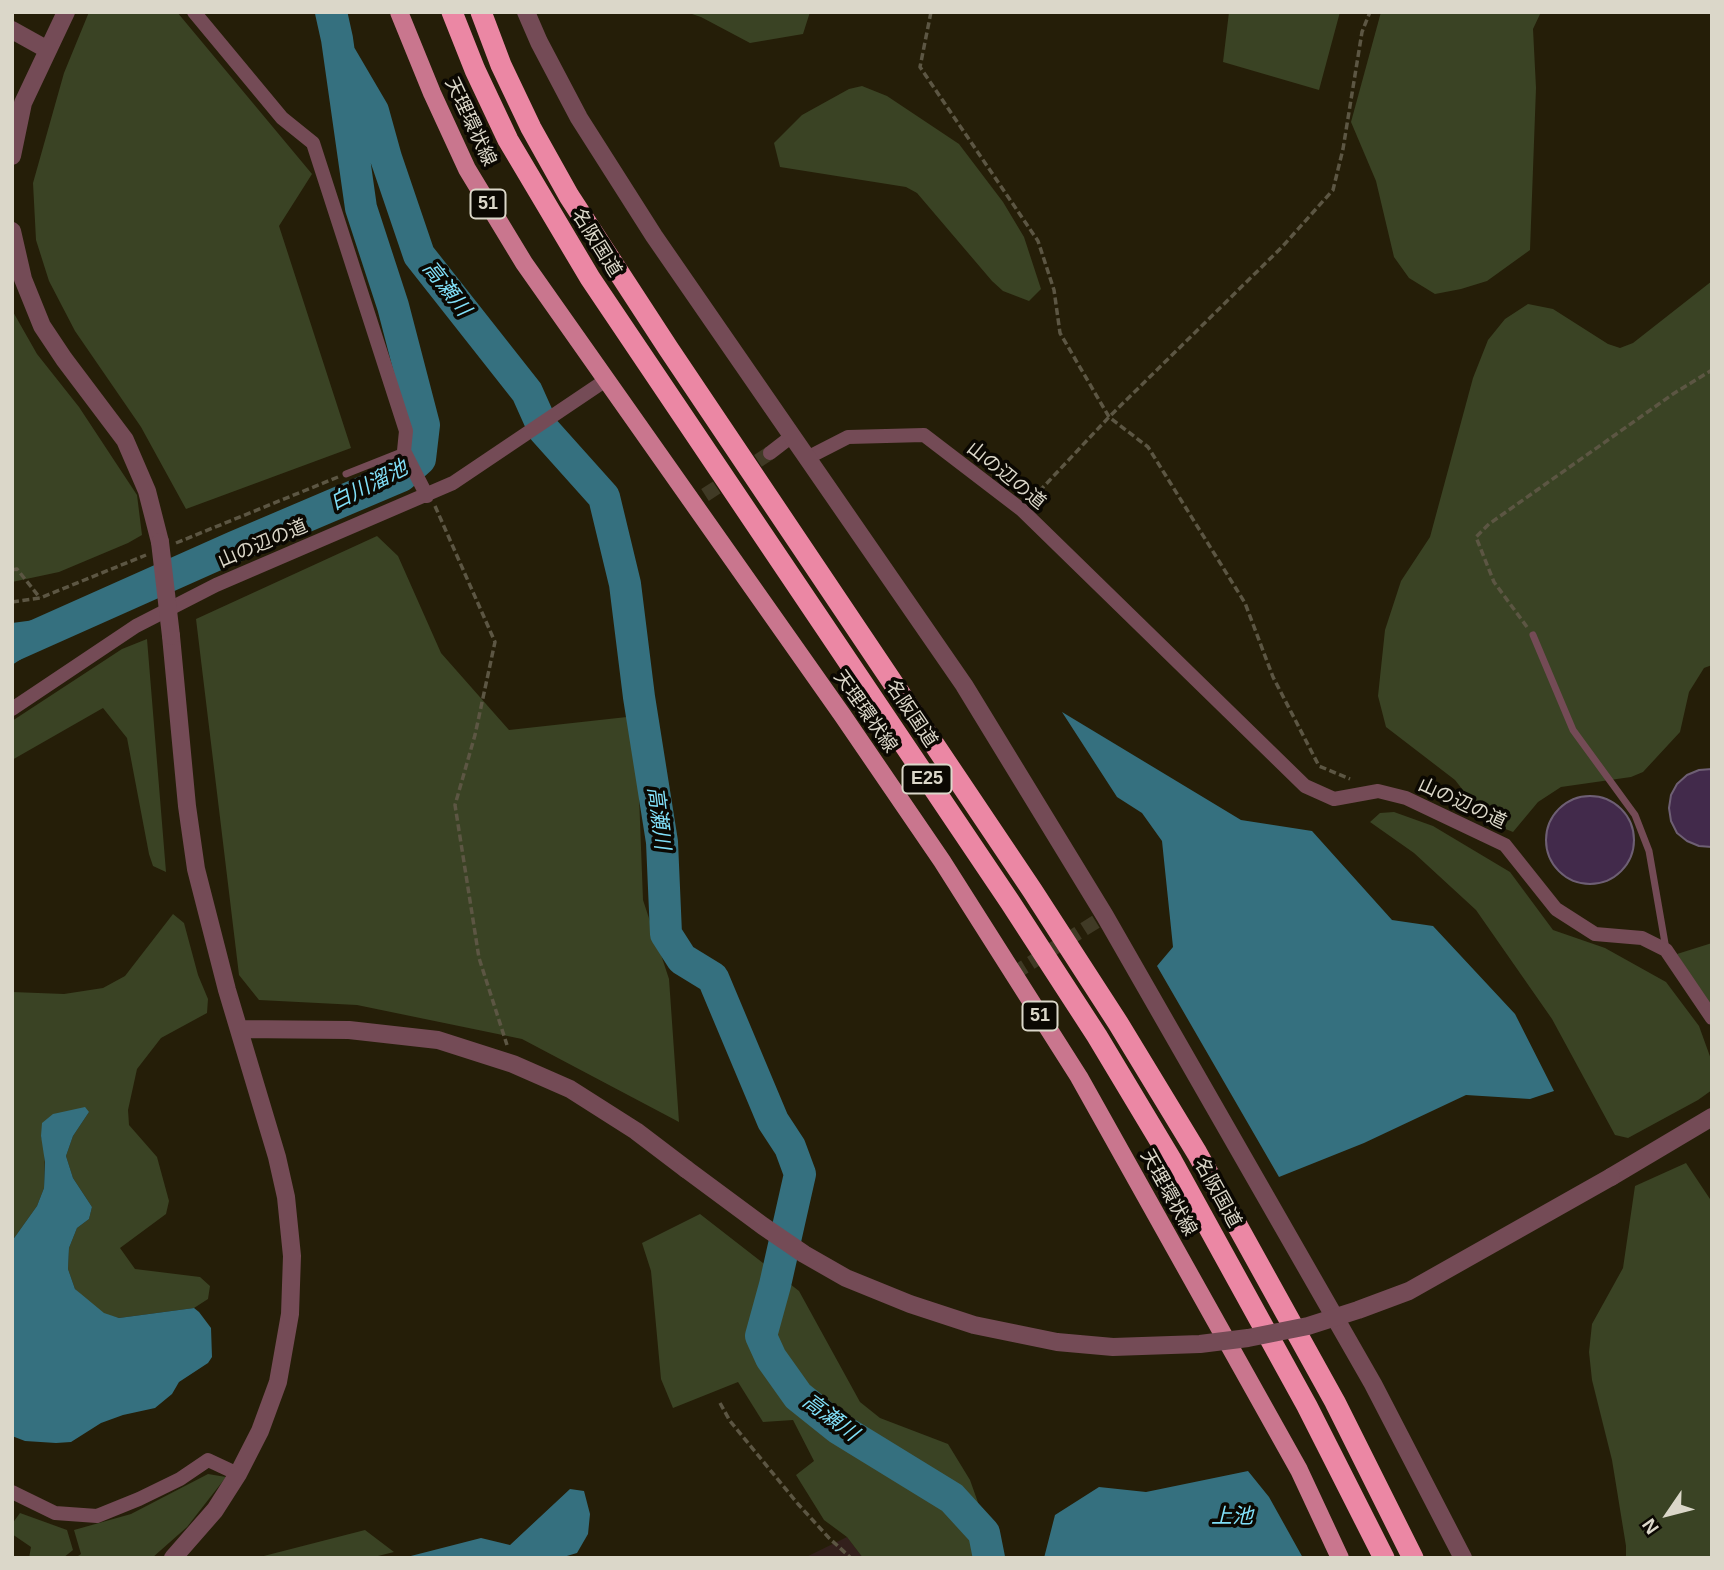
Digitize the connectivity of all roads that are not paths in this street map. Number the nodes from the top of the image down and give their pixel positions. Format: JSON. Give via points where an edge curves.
{"nodes":[{"id":1,"x":66,"y":12,"type":"edge"},
{"id":2,"x":194,"y":12,"type":"edge"},
{"id":3,"x":399,"y":12,"type":"edge"},
{"id":4,"x":452,"y":12,"type":"edge"},
{"id":5,"x":481,"y":12,"type":"edge"},
{"id":6,"x":491,"y":12,"type":"edge"},
{"id":7,"x":526,"y":12,"type":"edge"},
{"id":8,"x":12,"y":30,"type":"edge"},
{"id":9,"x":48,"y":50,"type":"junction"},
{"id":10,"x":531,"y":128,"type":"junction"},
{"id":11,"x":12,"y":156,"type":"edge"},
{"id":12,"x":12,"y":231,"type":"edge"},
{"id":13,"x":606,"y":380,"type":"junction"},
{"id":14,"x":792,"y":436,"type":"junction"},
{"id":15,"x":404,"y":451,"type":"junction"},
{"id":16,"x":770,"y":453,"type":"tunnel mouth"},
{"id":17,"x":807,"y":458,"type":"junction"},
{"id":18,"x":346,"y":474,"type":"road end"},
{"id":19,"x":427,"y":496,"type":"junction"},
{"id":20,"x":1533,"y":635,"type":"road end"},
{"id":21,"x":12,"y":709,"type":"edge"},
{"id":22,"x":1666,"y":950,"type":"junction"},
{"id":23,"x":1712,"y":1018,"type":"edge"},
{"id":24,"x":239,"y":1029,"type":"junction"},
{"id":25,"x":1712,"y":1117,"type":"edge"},
{"id":26,"x":238,"y":1474,"type":"junction"},
{"id":27,"x":12,"y":1492,"type":"edge"},
{"id":28,"x":173,"y":1558,"type":"edge"},
{"id":29,"x":1340,"y":1558,"type":"edge"},
{"id":30,"x":1384,"y":1558,"type":"edge"},
{"id":31,"x":1413,"y":1558,"type":"edge"},
{"id":32,"x":1463,"y":1558,"type":"edge"}],
"edges":[{"from":1,"to":9,"type":"street"},
{"from":2,"to":15,"type":"street","via":[[282,118],[313,143],[406,431]]},
{"from":3,"to":13,"type":"main road","name":"天理環状線","number":"51","via":[[467,169],[524,263]]},
{"from":4,"to":30,"type":"highway","name":"名阪国道","number":"E25","via":[[508,141],[590,278],[1097,1036],[1294,1382]]},
{"from":5,"to":10,"type":"highway","name":"名阪国道","number":"E25"},
{"from":6,"to":10,"type":"highway"},
{"from":7,"to":14,"type":"street","via":[[579,118]]},
{"from":8,"to":9,"type":"street"},
{"from":9,"to":11,"type":"street","via":[[23,103]]},
{"from":10,"to":31,"type":"highway","name":"名阪国道","number":"E25","via":[[611,262],[1118,1023],[1266,1276]]},
{"from":12,"to":24,"type":"street","bridge":true,"via":[[23,279],[43,326],[125,440],[147,491],[161,547],[196,869]]},
{"from":13,"to":19,"type":"street","name":"山の辺の道"},
{"from":13,"to":29,"type":"main road","name":"天理環状線","number":"51","via":[[699,500],[942,861],[1079,1077],[1299,1470]]},
{"from":14,"to":16,"type":"street"},
{"from":14,"to":17,"type":"street"},
{"from":15,"to":18,"type":"lane"},
{"from":15,"to":19,"type":"street"},
{"from":17,"to":22,"type":"street","name":"山の辺の道","via":[[848,437],[924,435],[1022,510],[1305,786],[1334,799],[1378,791],[1406,798],[1505,845],[1556,909],[1595,934],[1642,938]]},
{"from":17,"to":32,"type":"street","via":[[964,685],[1105,916],[1373,1384]]},
{"from":19,"to":21,"type":"street","name":"山の辺の道","via":[[216,585],[159,614]]},
{"from":20,"to":22,"type":"lane","via":[[1573,730],[1634,815],[1649,851]]},
{"from":22,"to":23,"type":"street"},
{"from":24,"to":25,"type":"street","bridge":true,"via":[[349,1030],[438,1040],[513,1064],[570,1089],[636,1131],[763,1226],[846,1278],[974,1325],[1057,1342],[1113,1347],[1248,1338],[1308,1326],[1409,1291]]},
{"from":24,"to":26,"type":"street","via":[[277,1157],[292,1256],[290,1314],[278,1382]]},
{"from":26,"to":27,"type":"street","via":[[208,1460],[170,1484],[97,1516],[55,1513]]},
{"from":26,"to":28,"type":"street","via":[[215,1510]]}]}
